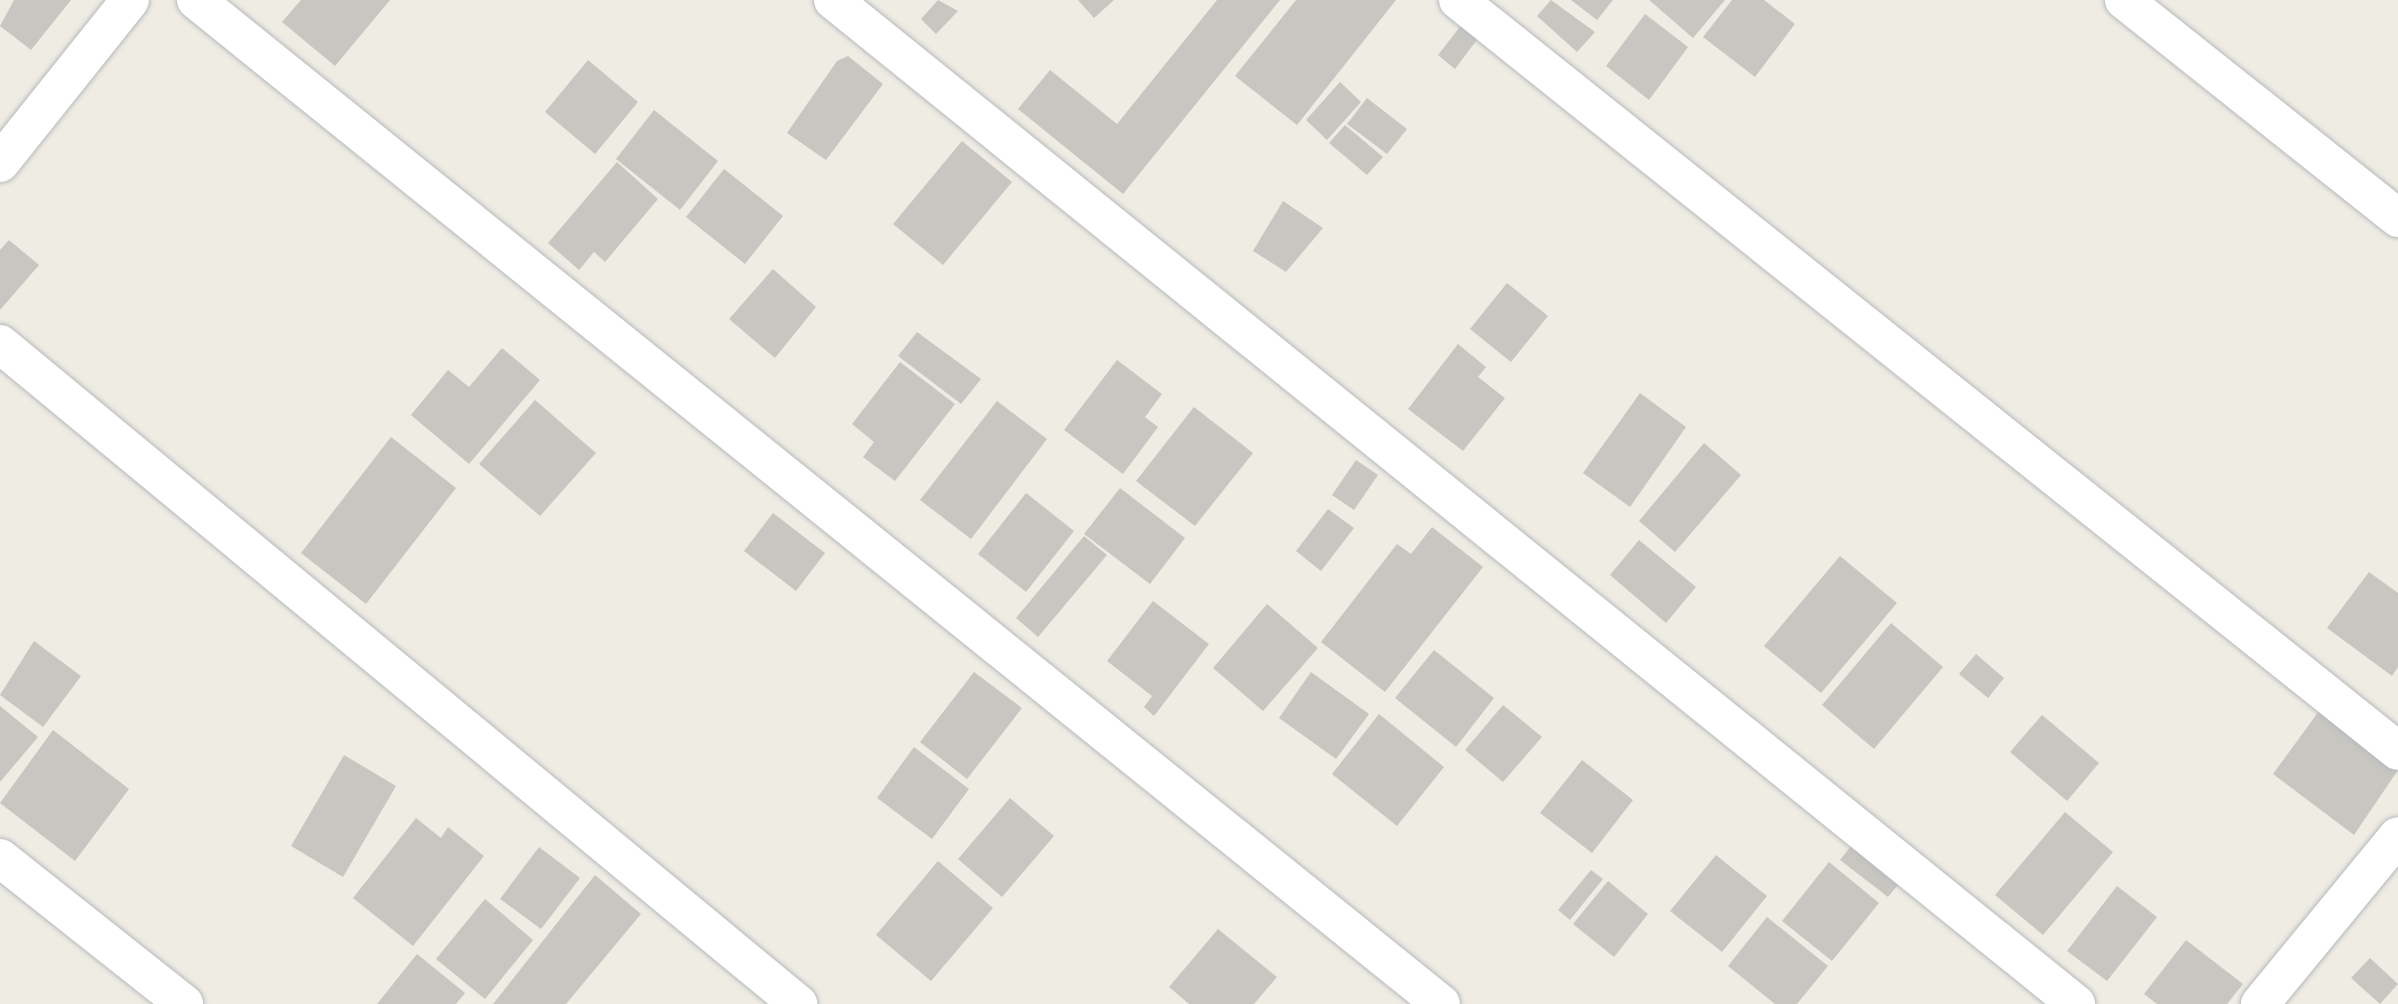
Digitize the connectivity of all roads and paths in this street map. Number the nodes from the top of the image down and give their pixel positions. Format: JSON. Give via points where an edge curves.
{"nodes":[{"id":1,"x":130,"y":0,"type":"edge"},
{"id":2,"x":196,"y":0,"type":"edge"},
{"id":3,"x":833,"y":0,"type":"edge"},
{"id":4,"x":1458,"y":0,"type":"edge"},
{"id":5,"x":2124,"y":0,"type":"edge"},
{"id":6,"x":0,"y":163,"type":"edge"},
{"id":7,"x":2398,"y":218,"type":"edge"},
{"id":8,"x":0,"y":344,"type":"edge"},
{"id":9,"x":2398,"y":752,"type":"edge"},
{"id":10,"x":2398,"y":836,"type":"edge"},
{"id":11,"x":0,"y":858,"type":"edge"},
{"id":12,"x":184,"y":1004,"type":"edge"},
{"id":13,"x":798,"y":1004,"type":"edge"},
{"id":14,"x":1441,"y":1004,"type":"edge"},
{"id":15,"x":2076,"y":1004,"type":"edge"},
{"id":16,"x":2260,"y":1004,"type":"edge"}],
"edges":[{"from":1,"to":6,"type":"street"},
{"from":2,"to":14,"type":"street"},
{"from":3,"to":15,"type":"street"},
{"from":4,"to":9,"type":"street"},
{"from":5,"to":7,"type":"street"},
{"from":8,"to":13,"type":"street"},
{"from":10,"to":16,"type":"street"},
{"from":11,"to":12,"type":"street"}]}
